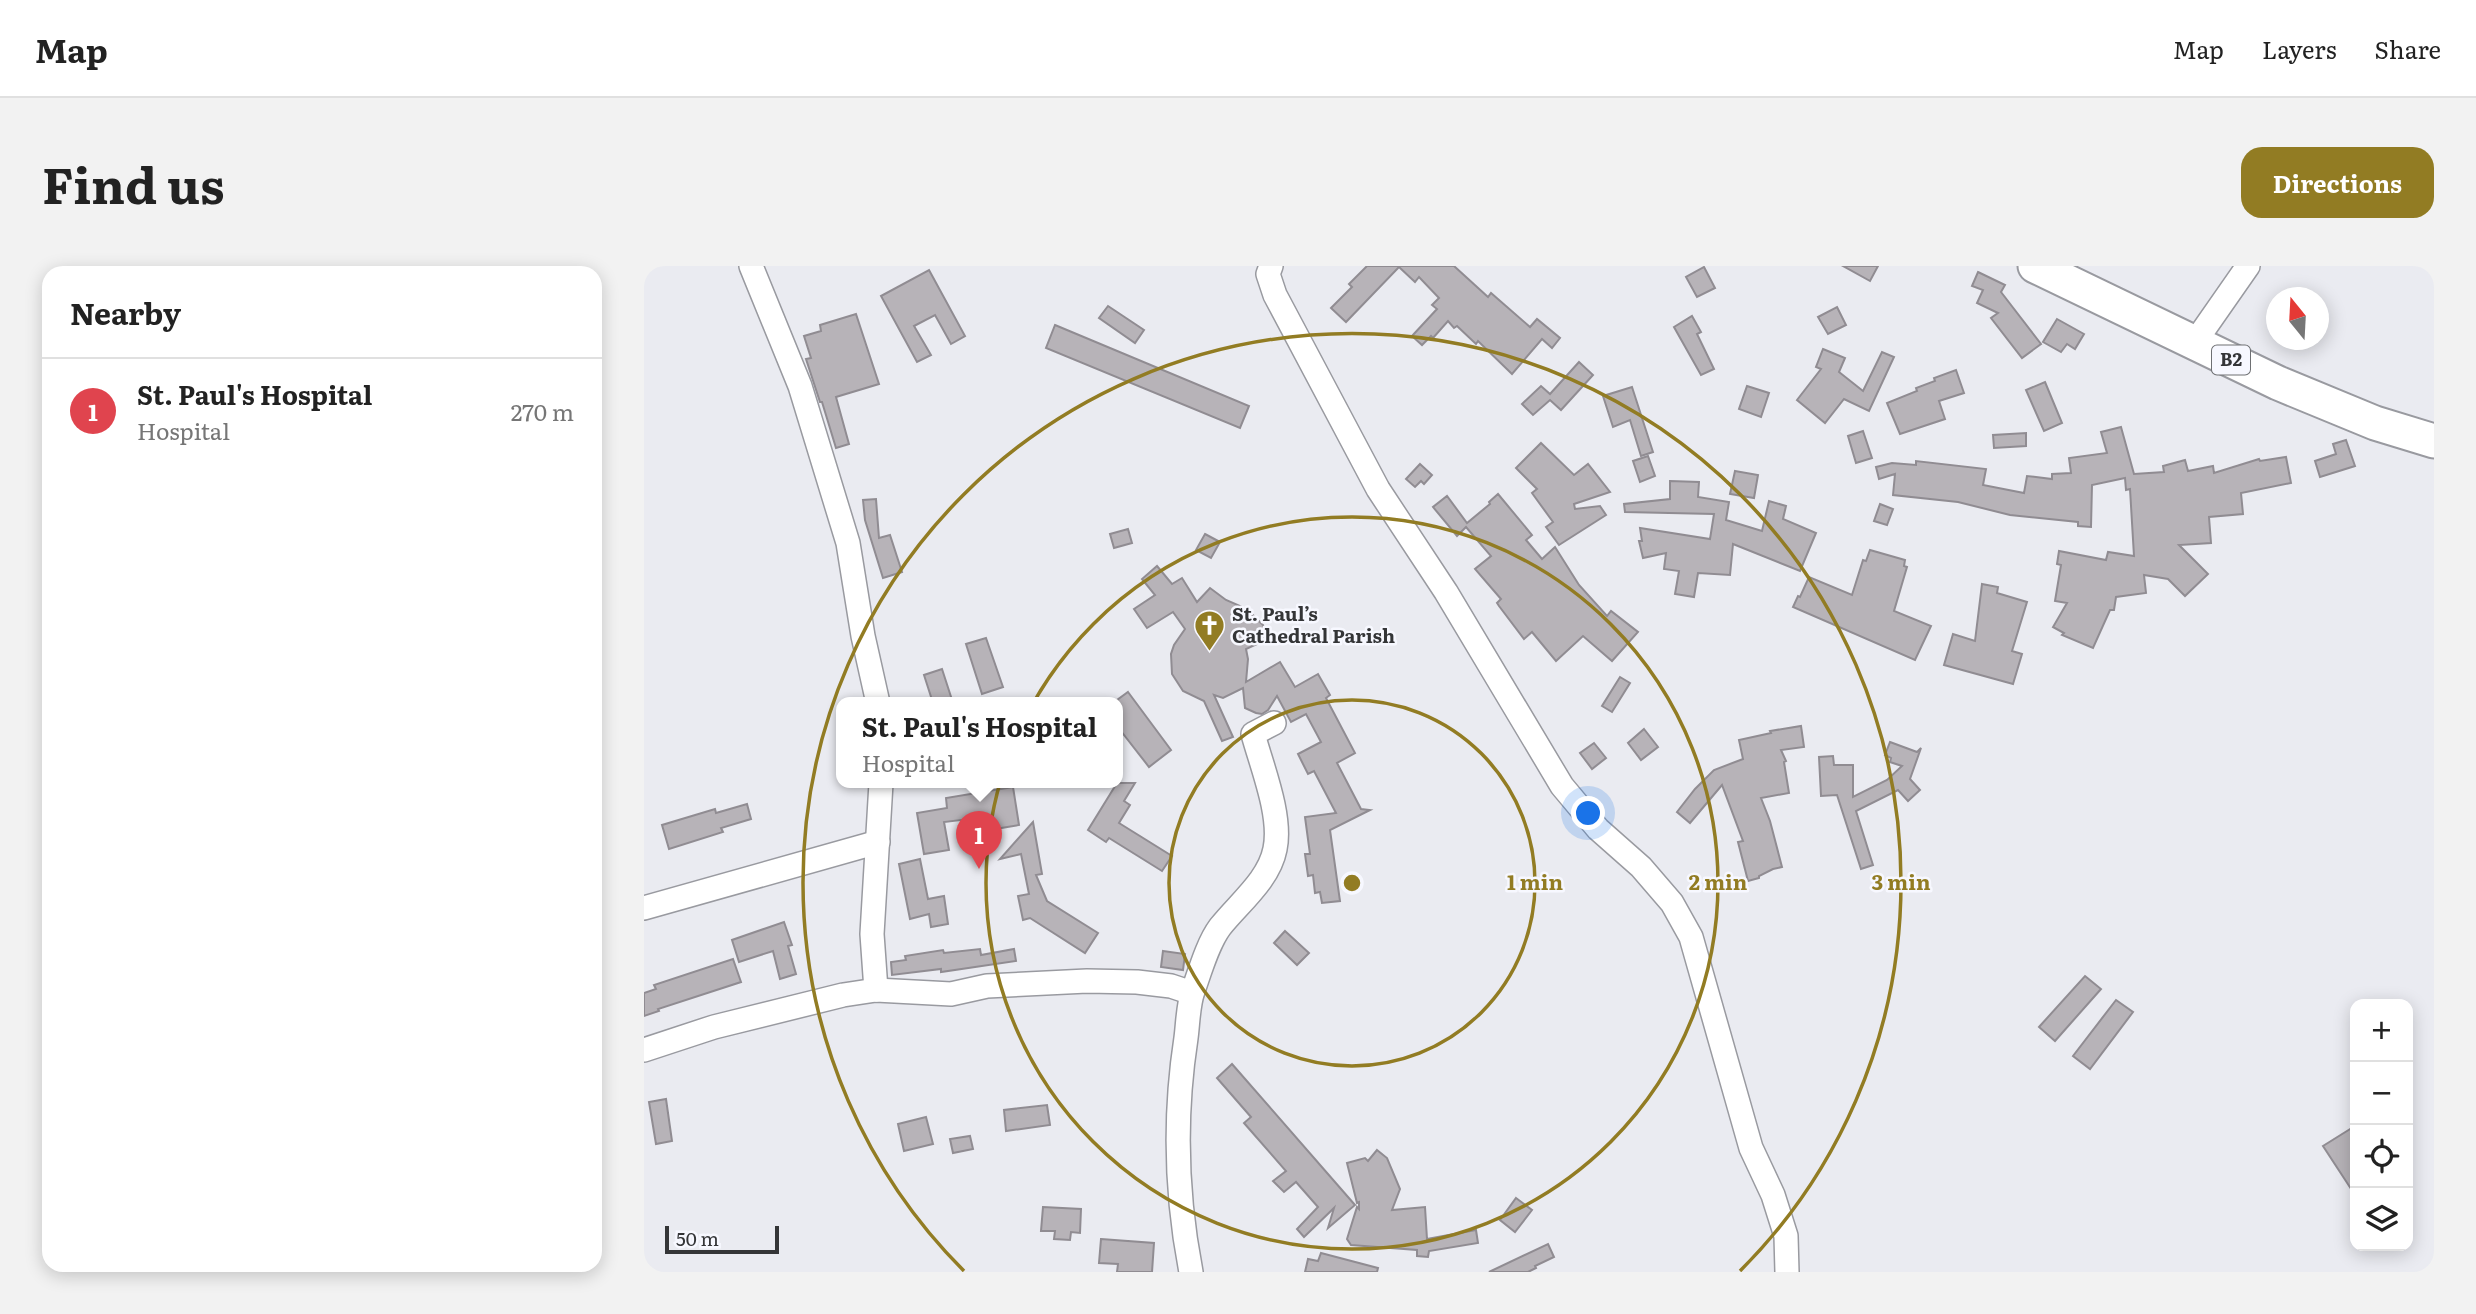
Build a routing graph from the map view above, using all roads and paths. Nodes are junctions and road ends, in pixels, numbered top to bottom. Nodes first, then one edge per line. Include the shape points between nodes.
1 (751, 266) edge
2 (1271, 266) edge
3 (2248, 266) edge
4 (2055, 271) edge
5 (2194, 342) junction
6 (2434, 441) edge
7 (877, 697) edge
8 (1274, 723) dead end
9 (881, 788) edge
10 (878, 842) junction
11 (644, 908) edge
12 (876, 990) junction
13 (1192, 993) junction
14 (644, 1050) edge
15 (1191, 1272) edge
16 (1787, 1272) edge

1 - 7 street via 800,386 848,543
2 - 16 street via 1268,274 1275,295 1378,489 1446,592 1562,786 1672,903 1691,937 1751,1148 1786,1236
3 - 5 street
4 - 5 highway, B2
5 - 6 highway, B2 via 2278,383 2375,423
8 - 13 street via 1253,734 1276,821 1275,850 1262,878 1219,929
9 - 10 street
10 - 11 street
10 - 12 street via 872,934
12 - 13 street via 951,994 987,986 1087,981 1171,986
12 - 14 street via 713,1027
13 - 15 street via 1180,1074 1178,1146 1179,1193

